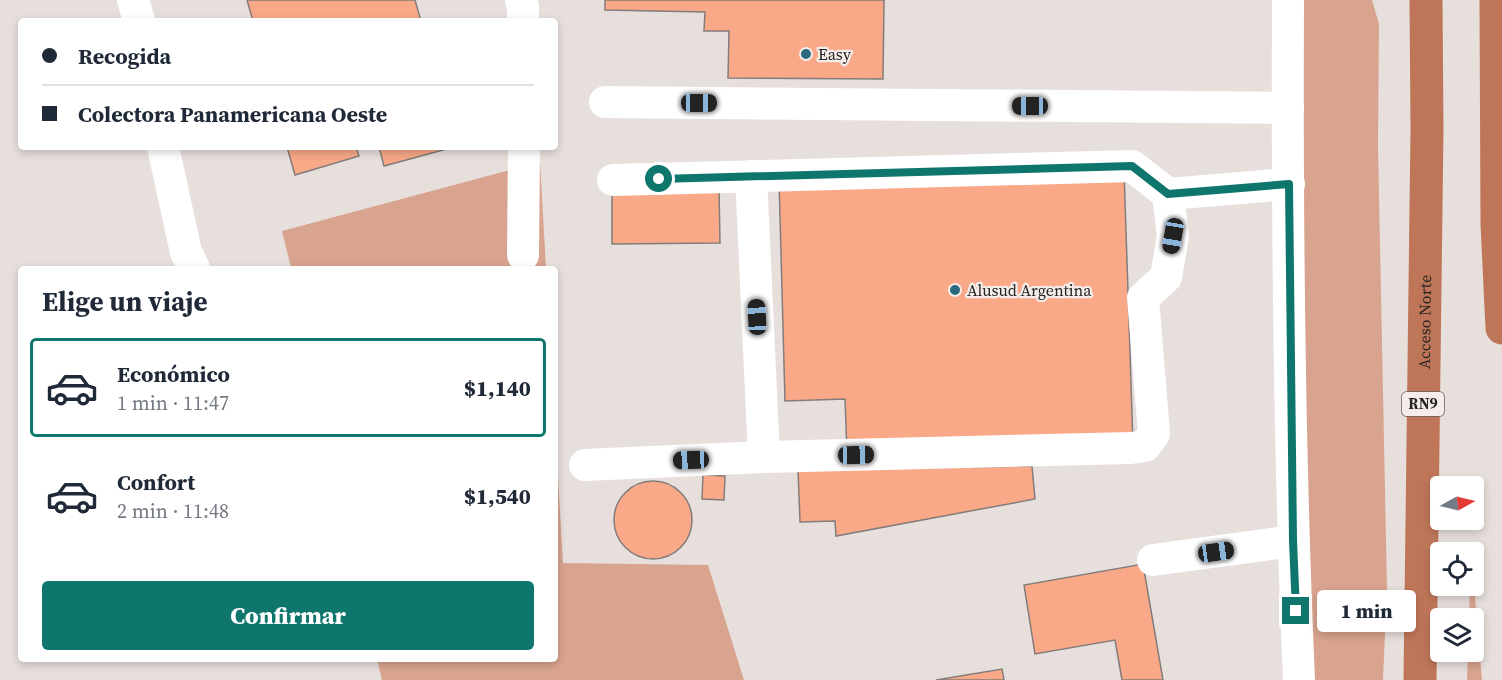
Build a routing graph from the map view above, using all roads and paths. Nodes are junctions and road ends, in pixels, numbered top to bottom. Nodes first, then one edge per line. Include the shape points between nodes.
1 (133, 0) edge
2 (1288, 0) edge
3 (1413, 0) edge
4 (1426, 0) edge
5 (1496, 0) edge
6 (138, 18) edge
7 (605, 102) dead end
8 (1288, 108) junction
9 (1427, 129) junction
10 (164, 150) edge
11 (524, 150) edge
12 (751, 177) junction
13 (613, 180) dead end
14 (1289, 184) junction
15 (1168, 194) junction
16 (523, 255) dead end
17 (193, 266) edge
18 (1502, 328) edge
19 (764, 457) junction
20 (585, 465) dead end
21 (1293, 541) junction
22 (1153, 560) dead end
23 (1299, 680) edge
24 (1420, 680) edge

1 - 6 street
2 - 8 street
3 - 9 highway
4 - 9 highway, Acceso Norte / RN9
5 - 18 highway via 1497,224
7 - 8 street
8 - 14 street
9 - 24 highway, Acceso Norte / RN9
10 - 17 street via 186,252
11 - 16 street
12 - 13 street
12 - 15 street via 1132,166
12 - 19 street
14 - 15 street
14 - 21 street
15 - 19 street via 1173,236 1166,277 1143,298 1154,434 1145,446
19 - 20 street
21 - 22 street
21 - 23 street

